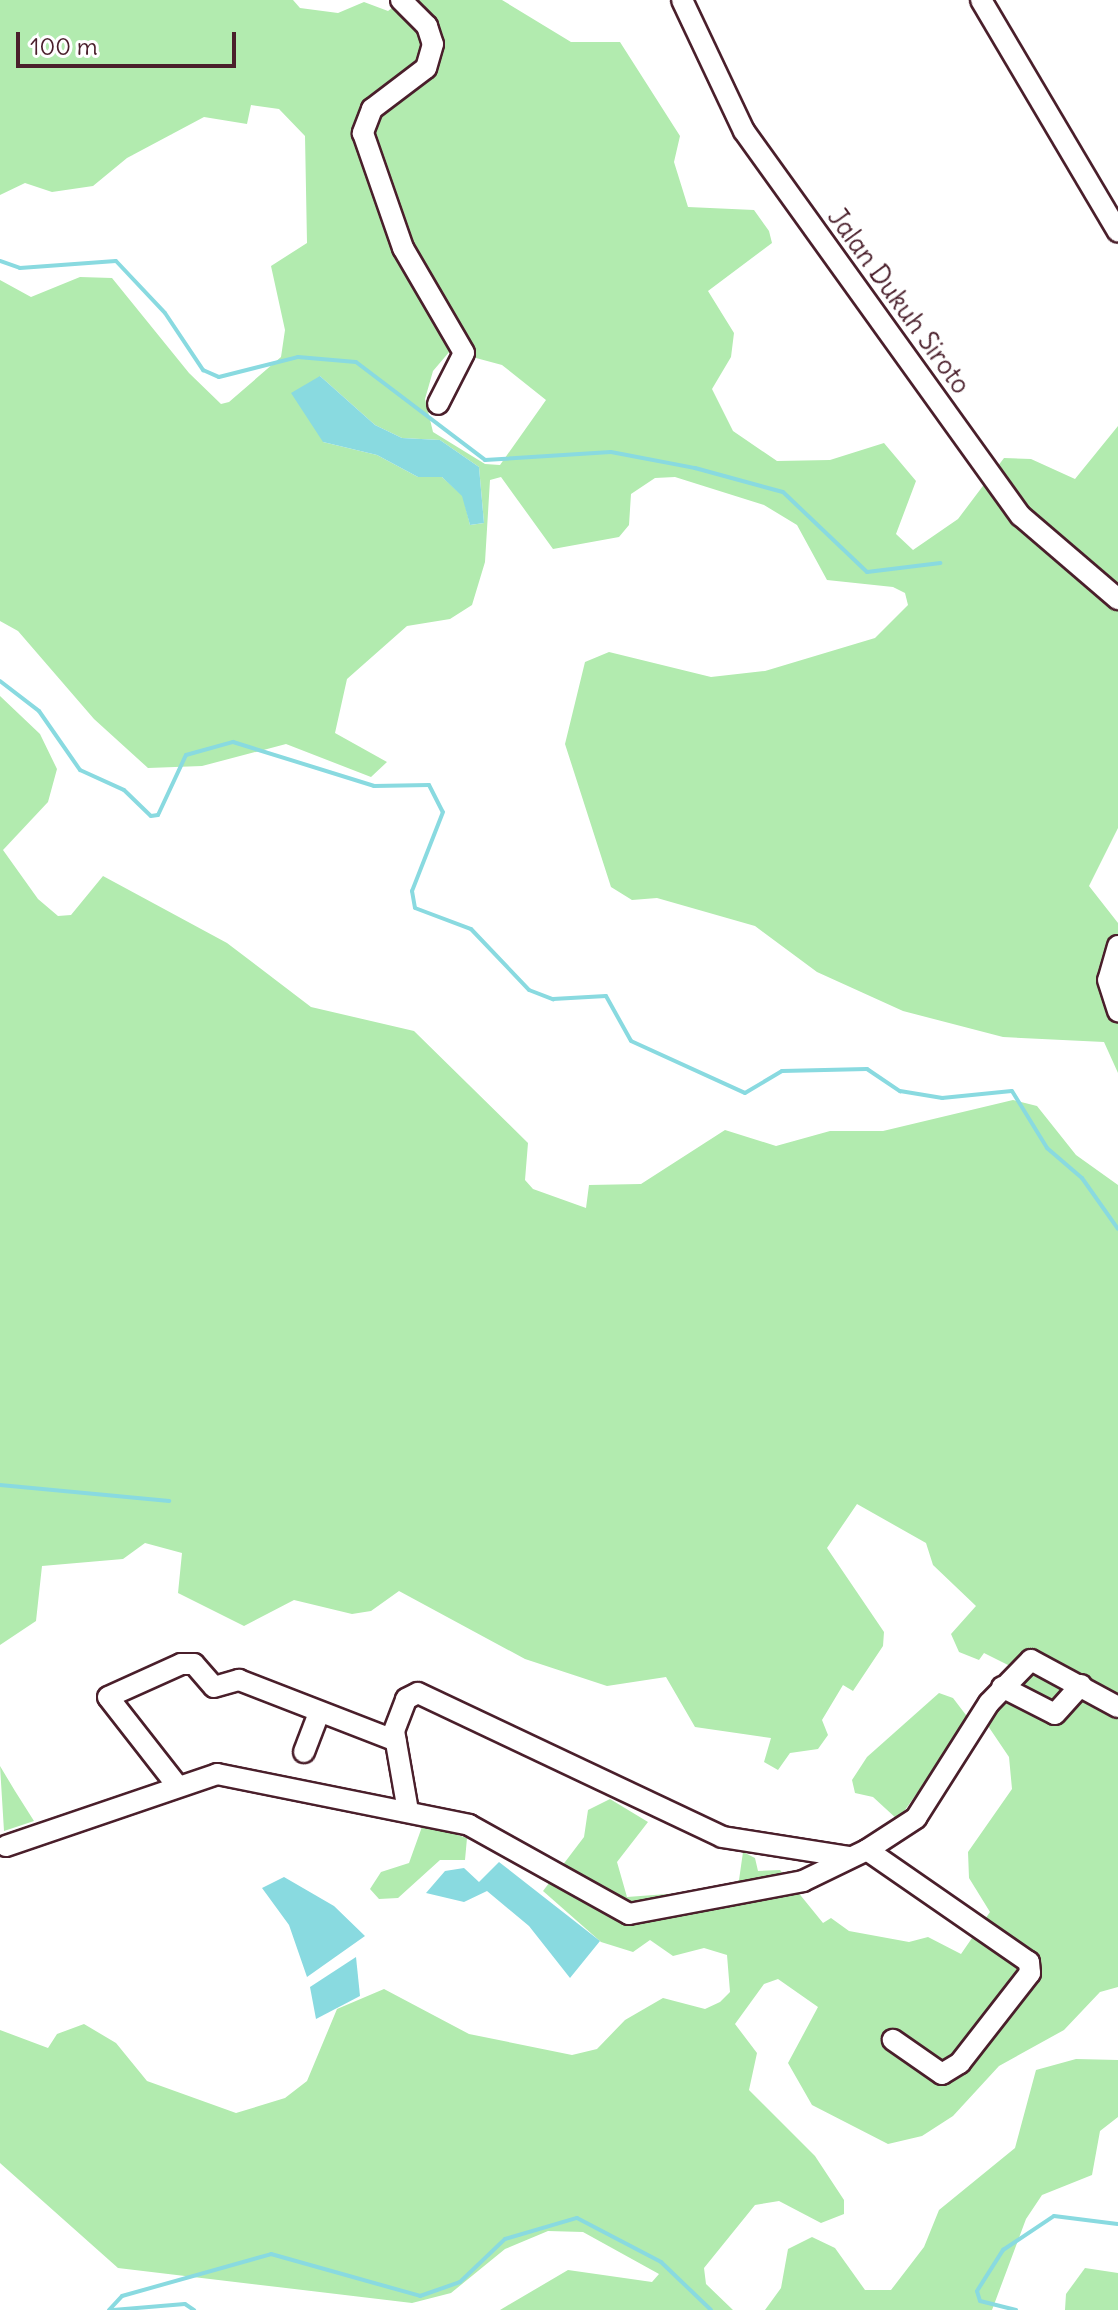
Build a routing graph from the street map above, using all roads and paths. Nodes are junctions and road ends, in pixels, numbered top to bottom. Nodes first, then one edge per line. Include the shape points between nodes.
1 (401, 0) edge
2 (682, 0) edge
3 (981, 0) edge
4 (1118, 232) edge
5 (438, 404) dead end
6 (1118, 599) edge
7 (1118, 946) edge
8 (1118, 1011) edge
9 (1081, 1685) junction
10 (1002, 1687) junction
11 (1118, 1707) edge
12 (319, 1713) junction
13 (396, 1741) junction
14 (304, 1752) dead end
15 (176, 1784) junction
16 (408, 1811) junction
17 (3, 1847) edge
18 (34, 1854) dead end
19 (858, 1854) junction
20 (893, 2040) dead end

1 - 5 street via 427,26 433,44 426,68 372,109 363,133 403,248 464,353
2 - 6 street, Jalan Dukuh Siroto via 744,131 1012,503 1067,561
3 - 4 street
7 - 8 street via 1108,980
9 - 10 street via 1031,1660
9 - 10 street via 1055,1714
9 - 11 street
10 - 19 street via 916,1818
12 - 13 street
12 - 14 street
12 - 15 street via 239,1680 214,1687 194,1664 108,1697
13 - 16 street
13 - 19 street via 400,1712 418,1693 722,1837
15 - 16 street via 217,1774
15 - 17 street via 104,1818
16 - 19 street via 496,1835 629,1914 803,1881
17 - 18 street
19 - 20 street via 1029,1962 1030,1973 960,2063 942,2074

